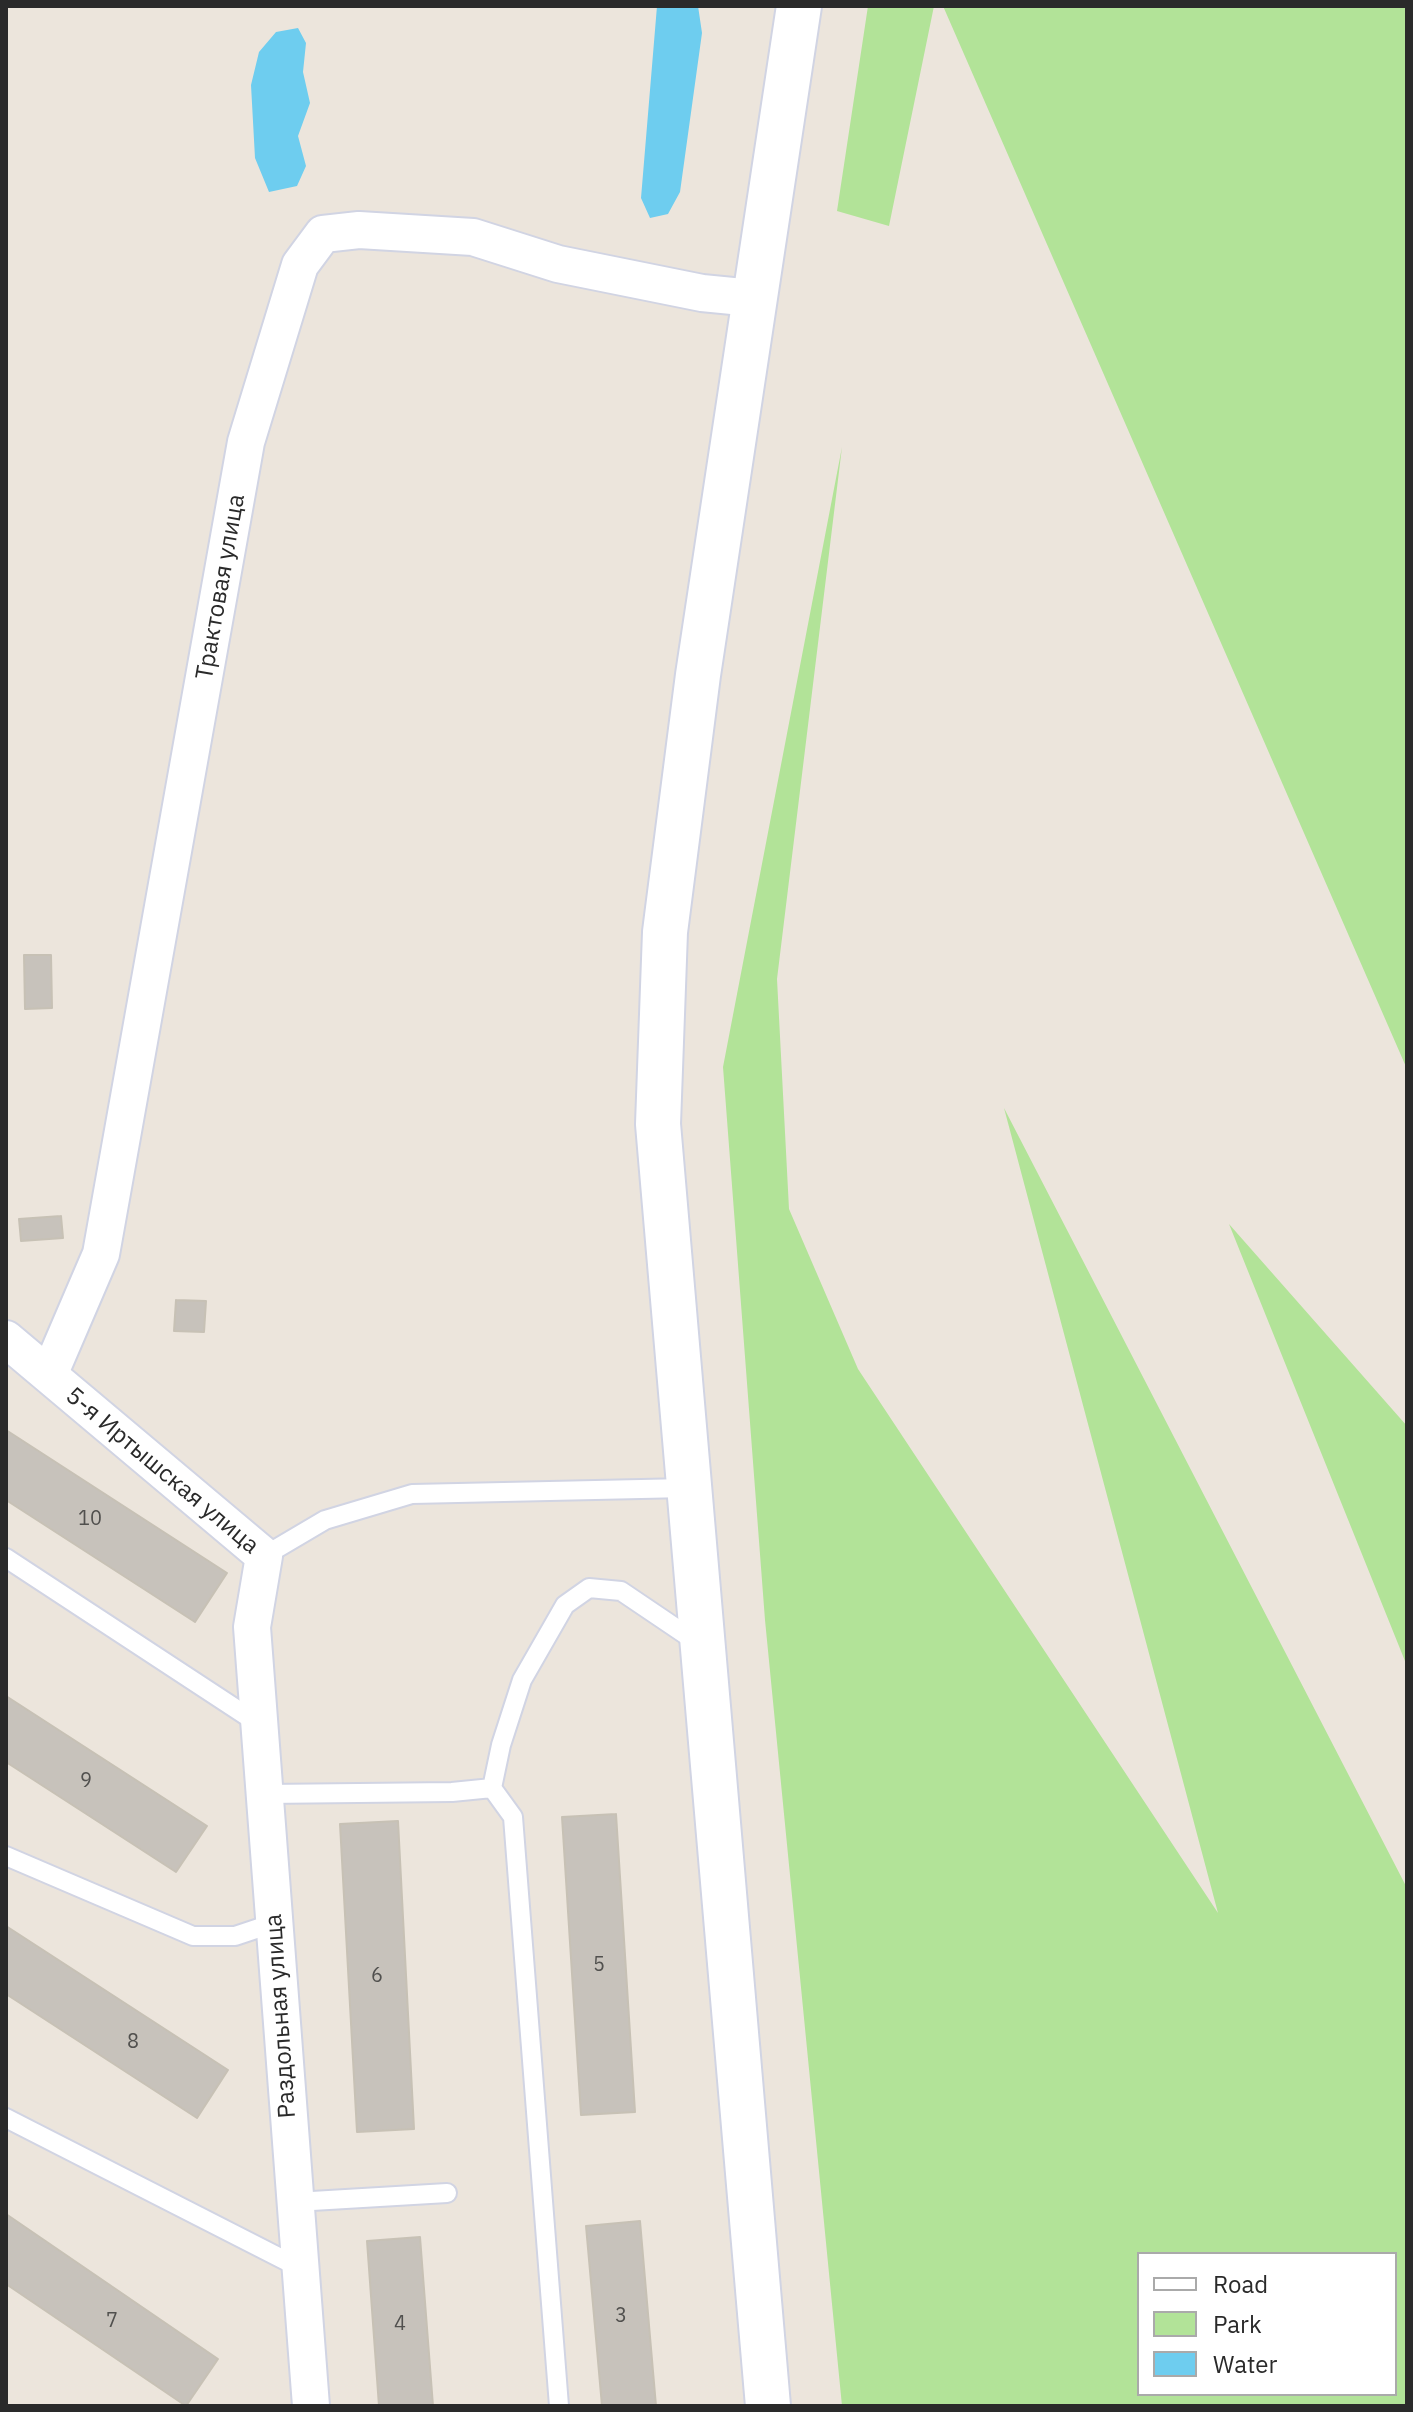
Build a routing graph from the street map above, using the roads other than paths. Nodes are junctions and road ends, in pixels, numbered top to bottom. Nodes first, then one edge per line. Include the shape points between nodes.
1 (799, 6) edge
2 (753, 298) junction
3 (6, 1339) edge
4 (49, 1375) junction
5 (687, 1488) junction
6 (264, 1556) junction
7 (6, 1558) edge
8 (252, 1627) joint
9 (701, 1645) junction
10 (259, 1724) junction
11 (492, 1788) junction
12 (265, 1794) junction
13 (6, 1856) edge
14 (274, 1923) junction
15 (6, 2118) edge
16 (447, 2193) dead end
17 (295, 2202) junction
18 (300, 2268) junction
19 (311, 2406) edge
20 (559, 2406) edge
21 (768, 2406) edge

1 - 2 street
2 - 4 street, Трактовая улица via 558,264 473,237 359,230 323,234 300,265 246,442 101,1254
2 - 5 street via 665,932 658,1124
3 - 4 street, 5-я Иртышская улица
4 - 6 street, 5-я Иртышская улица
5 - 6 lane via 412,1494 325,1520
5 - 9 street
6 - 8 street, 5-я Иртышская улица
7 - 10 lane
8 - 10 street, Раздольная улица
9 - 11 lane via 621,1591 589,1588 565,1605 522,1680
9 - 21 street
10 - 12 street, Раздольная улица
11 - 12 lane
11 - 20 lane via 513,1817
12 - 14 street, Раздольная улица
13 - 14 lane via 193,1936 235,1936
14 - 17 street, Раздольная улица
15 - 18 lane
16 - 17 lane
17 - 18 street, Раздольная улица
18 - 19 street, Раздольная улица

